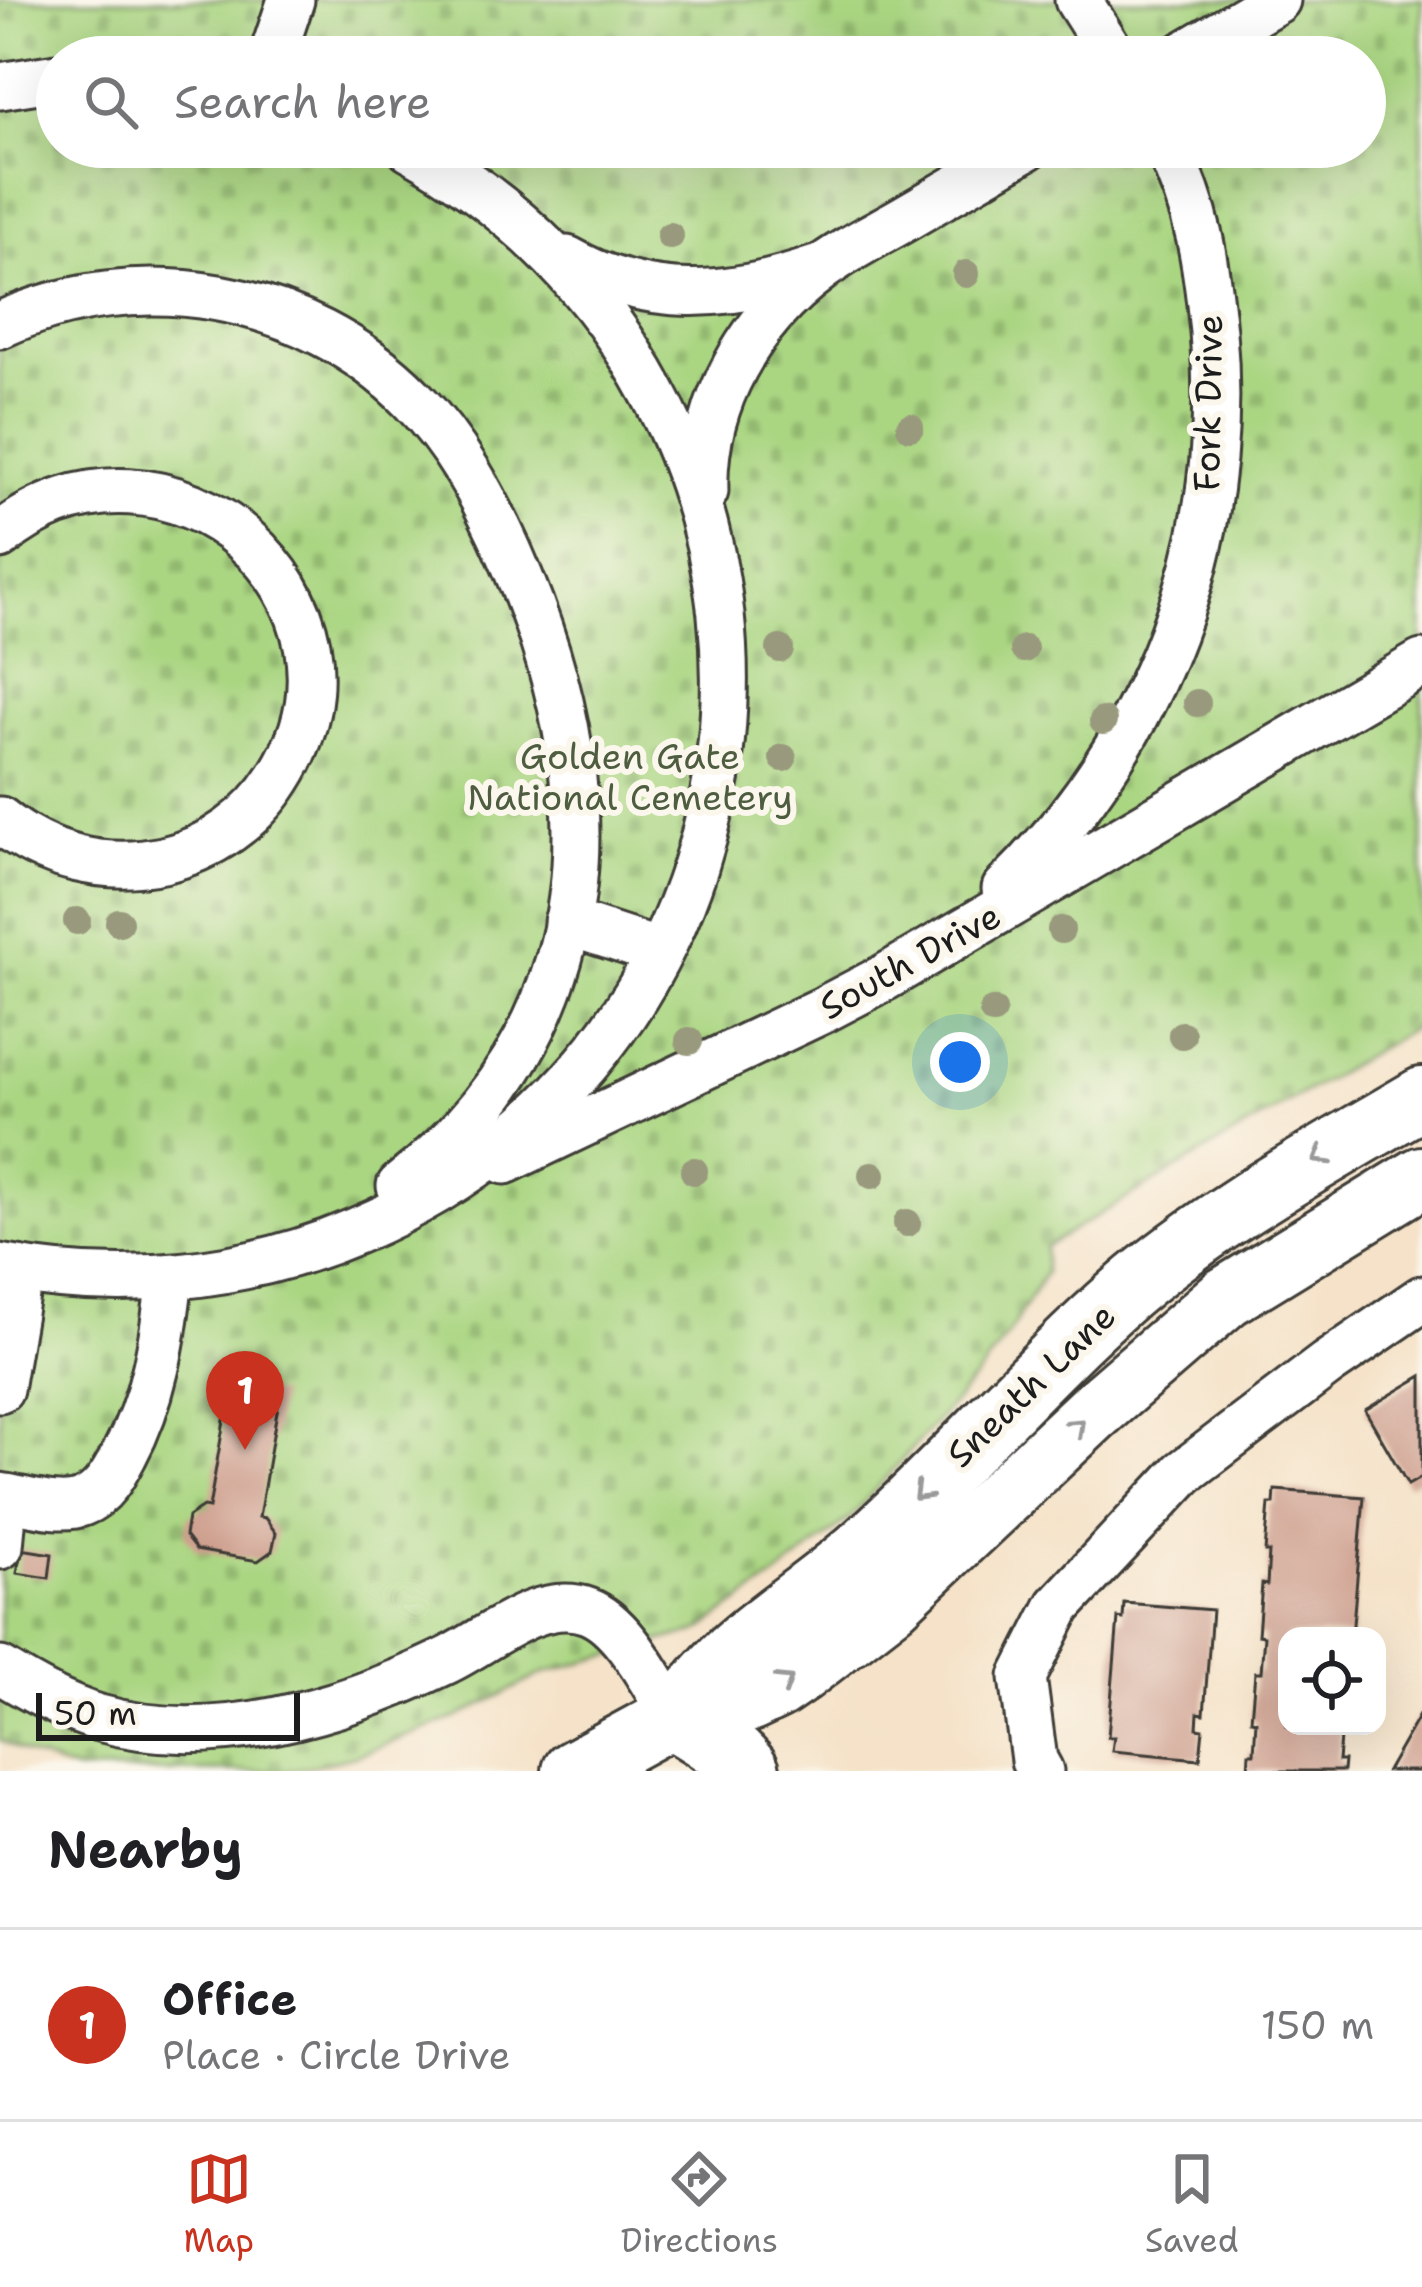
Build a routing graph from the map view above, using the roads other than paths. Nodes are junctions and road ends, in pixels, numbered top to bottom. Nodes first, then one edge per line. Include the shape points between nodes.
1 (291, 0) edge
2 (1078, 0) edge
3 (1277, 0) edge
4 (279, 36) edge
5 (1101, 36) edge
6 (1216, 36) edge
7 (36, 80) edge
8 (0, 86) edge
9 (445, 168) edge
10 (991, 168) edge
11 (1177, 168) edge
12 (530, 232) junction
13 (822, 267) junction
14 (0, 325) edge
15 (0, 536) edge
16 (710, 537) junction
17 (1422, 663) edge
18 (0, 820) edge
19 (567, 922) junction
20 (659, 952) junction
21 (884, 978) junction
22 (1422, 1097) edge
23 (1422, 1177) edge
24 (378, 1222) junction
25 (290, 1256) junction
26 (10, 1269) edge
27 (170, 1277) junction
28 (1422, 1298) edge
29 (0, 1389) edge
30 (0, 1496) edge
31 (0, 1521) edge
32 (0, 1546) edge
33 (0, 1638) edge
34 (14, 1679) edge
35 (678, 1744) edge
36 (573, 1771) edge
37 (746, 1771) edge
38 (1040, 1771) edge

1 - 4 street
2 - 5 street
3 - 6 street
7 - 8 street
9 - 12 street
10 - 13 street
11 - 21 street, Fork Drive via 1198,224 1216,379 1206,512 1179,619 1132,725 1075,812 977,914
12 - 13 street via 585,269 652,291 734,290
12 - 16 street via 638,362 681,449
13 - 16 street via 758,331 718,399 704,475
14 - 19 street via 63,301 118,292 214,296 331,337 410,397 473,479 544,643 574,798
15 - 18 street via 45,507 92,494 140,492 188,503 232,527 274,571 301,625 309,674 296,746 272,790 238,824 196,849 148,863 98,863 50,851
16 - 20 street via 726,659 717,784
17 - 21 street, South Drive
19 - 20 street
19 - 25 street via 538,1016 476,1116 405,1183
20 - 24 street via 610,1031 551,1101 461,1175
21 - 24 street, South Drive
22 -> 35 main road, Sneath Lane via 1206,1230 1129,1289 867,1545 739,1646
35 -> 23 main road, Sneath Lane via 799,1674 891,1601 1226,1297
24 - 25 street
25 - 27 street
26 - 27 street
26 - 29 street
27 - 30 street via 151,1393 106,1485 71,1506
28 - 38 street via 1183,1473 1058,1606 1023,1677
31 - 32 street
33 - 34 street
34 - 35 street via 125,1724 242,1725 382,1688 533,1614 567,1607 613,1627
35 - 36 main road, Sneath Lane
35 - 37 highway via 710,1737

